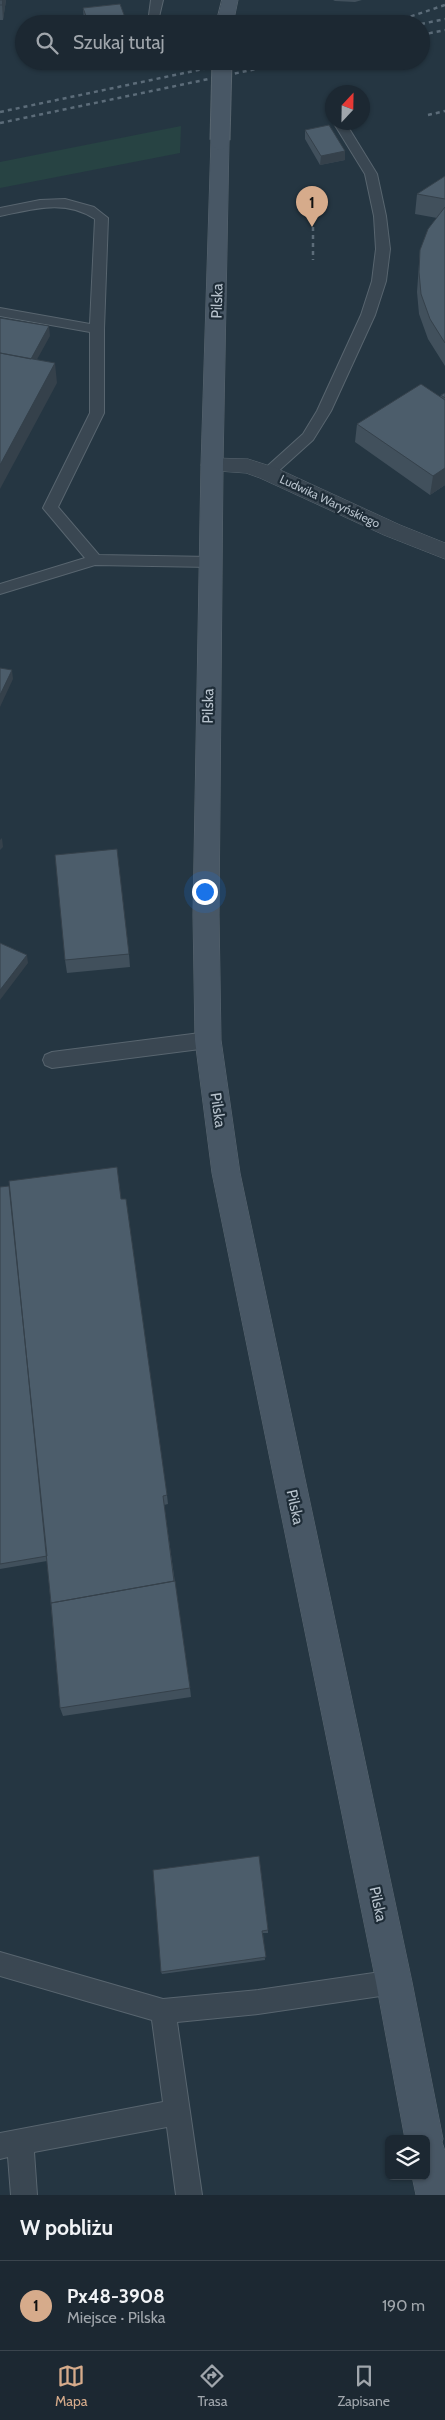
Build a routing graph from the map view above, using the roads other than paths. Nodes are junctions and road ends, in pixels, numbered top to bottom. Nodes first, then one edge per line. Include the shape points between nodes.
1 (157, 0) edge
2 (230, 0) edge
3 (155, 15) dead end
4 (226, 15) edge
5 (222, 70) edge
6 (344, 130) edge
7 (0, 212) edge
8 (0, 312) edge
9 (97, 329) junction
10 (212, 465) junction
11 (268, 473) junction
12 (445, 551) edge
13 (95, 560) junction
14 (211, 562) junction
15 (0, 589) edge
16 (208, 1040) junction
17 (52, 1060) dead end
18 (0, 1964) edge
19 (394, 1982) junction
20 (163, 2011) junction
21 (177, 2112) junction
22 (423, 2135) edge
23 (10, 2144) edge
24 (430, 2170) edge
25 (24, 2195) edge
26 (189, 2195) edge
27 (435, 2195) edge

1 - 3 lane
2 - 4 street
5 - 10 street, Pilska, bridge
6 - 11 lane via 372,174 381,232 379,281 368,315 324,412 308,437
7 - 9 lane via 45,203 70,202 89,207 102,218
8 - 9 lane
9 - 13 lane via 97,413 50,508
10 - 11 street, Ludwika Waryńskiego via 248,466
10 - 14 street, Pilska
11 - 12 street, Ludwika Waryńskiego
13 - 14 lane
13 - 15 lane
14 - 16 street, Pilska via 206,905
16 - 17 lane
16 - 19 street, Pilska via 226,1173
18 - 20 lane
19 - 20 lane via 258,2002
19 - 22 street, Pilska
20 - 21 lane
21 - 23 lane
21 - 26 lane
23 - 25 lane
24 - 27 street

